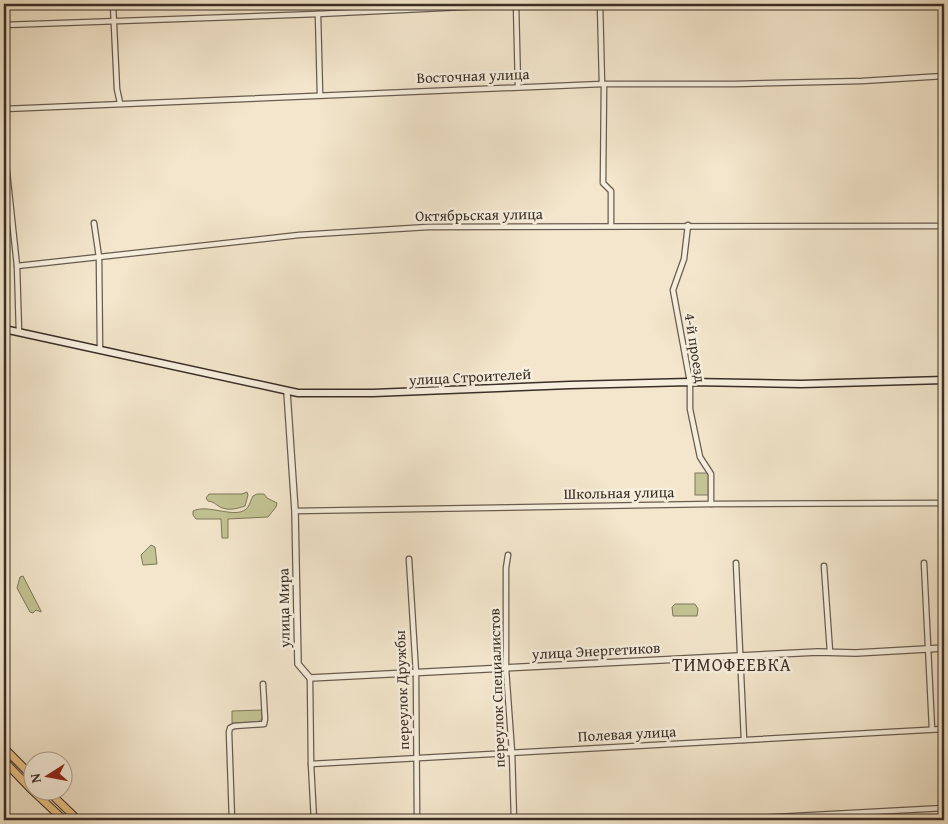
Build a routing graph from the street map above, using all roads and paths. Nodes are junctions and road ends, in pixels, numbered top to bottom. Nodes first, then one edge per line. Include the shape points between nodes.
1 (113, 4) edge
2 (516, 4) edge
3 (526, 4) edge
4 (600, 4) edge
5 (318, 14) junction
6 (114, 21) junction
7 (4, 25) edge
8 (944, 76) edge
9 (603, 84) junction
10 (518, 87) junction
11 (320, 94) junction
12 (120, 103) junction
13 (4, 109) edge
14 (4, 144) edge
15 (94, 223) dead end
16 (688, 225) junction
17 (611, 226) junction
18 (944, 226) edge
19 (99, 257) junction
20 (17, 266) junction
21 (4, 329) edge
22 (19, 332) junction
23 (100, 350) junction
24 (944, 380) edge
25 (690, 382) junction
26 (286, 392) junction
27 (944, 503) edge
28 (711, 504) junction
29 (295, 511) junction
30 (508, 555) dead end
31 (409, 559) dead end
32 (736, 563) dead end
33 (924, 563) dead end
34 (824, 566) dead end
35 (944, 648) edge
36 (927, 649) junction
37 (830, 652) junction
38 (740, 656) junction
39 (506, 669) junction
40 (416, 673) junction
41 (310, 678) junction
42 (263, 684) dead end
43 (932, 729) junction
44 (944, 729) edge
45 (744, 740) junction
46 (4, 748) edge
47 (512, 752) junction
48 (417, 758) junction
49 (4, 762) edge
50 (311, 764) junction
51 (22, 766) edge
52 (22, 779) edge
53 (45, 802) edge
54 (59, 802) edge
55 (944, 808) edge
56 (64, 820) edge
57 (78, 820) edge
58 (232, 820) edge
59 (314, 820) edge
60 (417, 820) edge
61 (514, 820) edge
62 (722, 820) edge

1 - 6 street
2 - 3 street
2 - 5 street
2 - 10 street
4 - 9 street
5 - 6 street
5 - 11 street
6 - 7 street
6 - 12 street
8 - 9 street, Восточная улица via 813,82
9 - 10 street, Восточная улица
9 - 17 street via 603,183 611,191
10 - 11 street, Восточная улица
11 - 12 street, Восточная улица
12 - 13 street, Восточная улица
14 - 20 street
15 - 19 street
16 - 17 street, Октябрьская улица
16 - 18 street, Октябрьская улица
16 - 25 street, 4-й проезд via 684,259 673,290
17 - 19 street, Октябрьская улица via 388,229 299,235
19 - 20 street, Октябрьская улица
19 - 23 street
20 - 22 street
21 - 22 main road, улица Строителей
22 - 23 main road, улица Строителей
23 - 26 main road, улица Строителей
24 - 25 main road, улица Строителей via 800,384
25 - 26 main road, улица Строителей via 373,393
25 - 28 street, 4-й проезд via 690,409 700,457 711,474
26 - 29 street, улица Мира
27 - 28 street, Школьная улица
28 - 29 street, Школьная улица
29 - 41 street, улица Мира via 298,664
30 - 39 street, переулок Специалистов
31 - 40 street, переулок Дружбы
32 - 38 street
33 - 36 street
34 - 37 street
35 - 36 street, улица Энергетиков
36 - 37 street, улица Энергетиков
36 - 43 street
37 - 38 street, улица Энергетиков
38 - 39 street, улица Энергетиков
38 - 45 street
39 - 40 street, улица Энергетиков
39 - 47 street, переулок Специалистов
40 - 41 street, улица Энергетиков
40 - 48 street, переулок Дружбы
41 - 50 street, улица Мира
42 - 58 street via 264,724 234,726 229,732
43 - 44 street, Полевая улица
43 - 45 street, Полевая улица
45 - 47 street, Полевая улица
46 - 51 main road
47 - 48 street, Полевая улица
47 - 61 street, переулок Специалистов
48 - 50 street, Полевая улица
48 - 60 street, переулок Дружбы
49 - 52 main road
50 - 59 street, улица Мира
53 - 56 main road
54 - 57 main road
55 - 62 street

